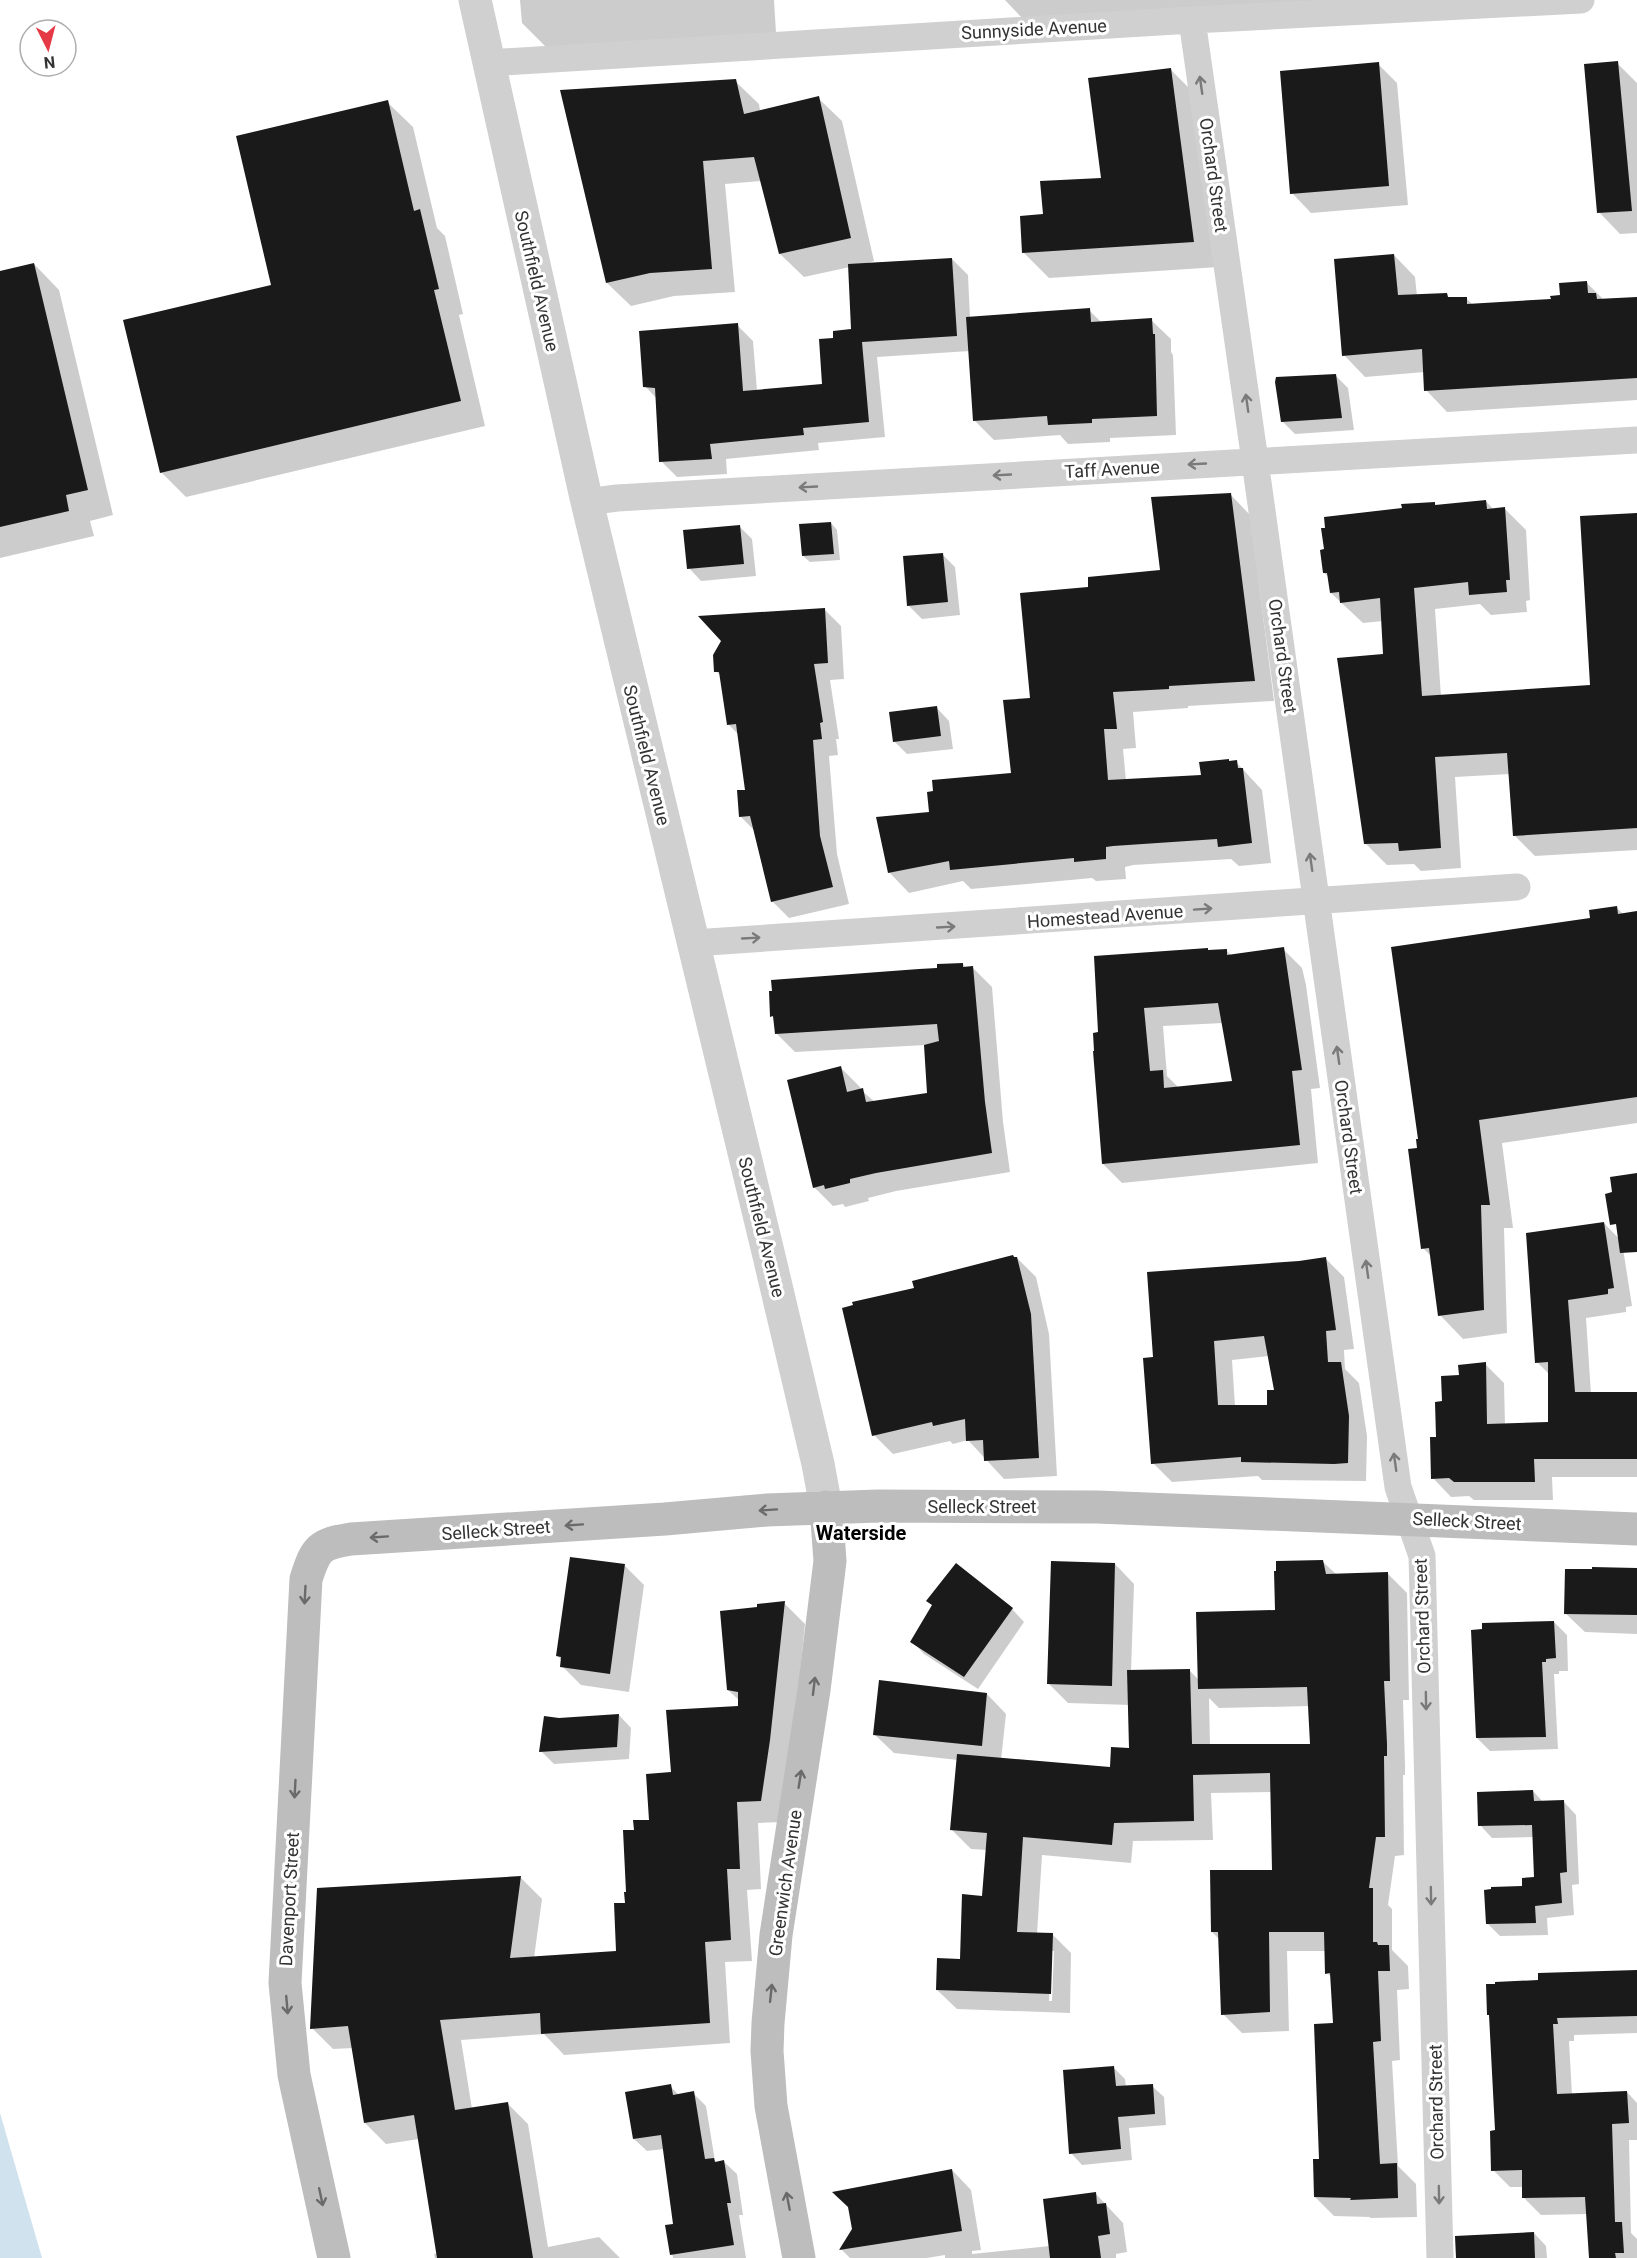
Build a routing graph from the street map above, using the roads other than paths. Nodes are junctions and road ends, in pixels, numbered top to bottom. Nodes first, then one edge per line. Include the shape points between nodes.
1 (475, 0) edge
2 (1581, 0) edge
3 (1192, 20) junction
4 (487, 63) junction
5 (1637, 440) edge
6 (1256, 460) junction
7 (587, 502) junction
8 (1517, 887) dead end
9 (1317, 902) junction
10 (693, 943) junction
11 (826, 1507) junction
12 (1408, 1519) junction
13 (1637, 1529) edge
14 (327, 1543) joint
15 (334, 2258) edge
16 (799, 2258) edge
17 (1440, 2258) edge

1 - 4 street, Southfield Avenue
2 - 3 street, Sunnyside Avenue
3 - 4 street, Sunnyside Avenue
6 -> 3 street, Orchard Street
4 - 7 street, Southfield Avenue
5 - 6 street, Taff Avenue
6 -> 7 street, Taff Avenue
9 -> 6 street, Orchard Street
7 - 10 street, Southfield Avenue
8 - 9 street, Homestead Avenue
10 -> 9 street, Homestead Avenue
12 -> 9 street, Orchard Street via 1398,1486
10 - 11 street, Southfield Avenue
11 - 12 main road, Selleck Street via 1097,1507
11 -> 14 main road, Selleck Street
16 -> 11 main road, Greenwich Avenue via 771,2106 768,2023 776,1935 830,1561
12 - 13 main road, Selleck Street
12 -> 17 street, Orchard Street via 1422,1556
14 -> 15 main road, Davenport Street via 313,1557 306,1579 285,1983 294,2075

